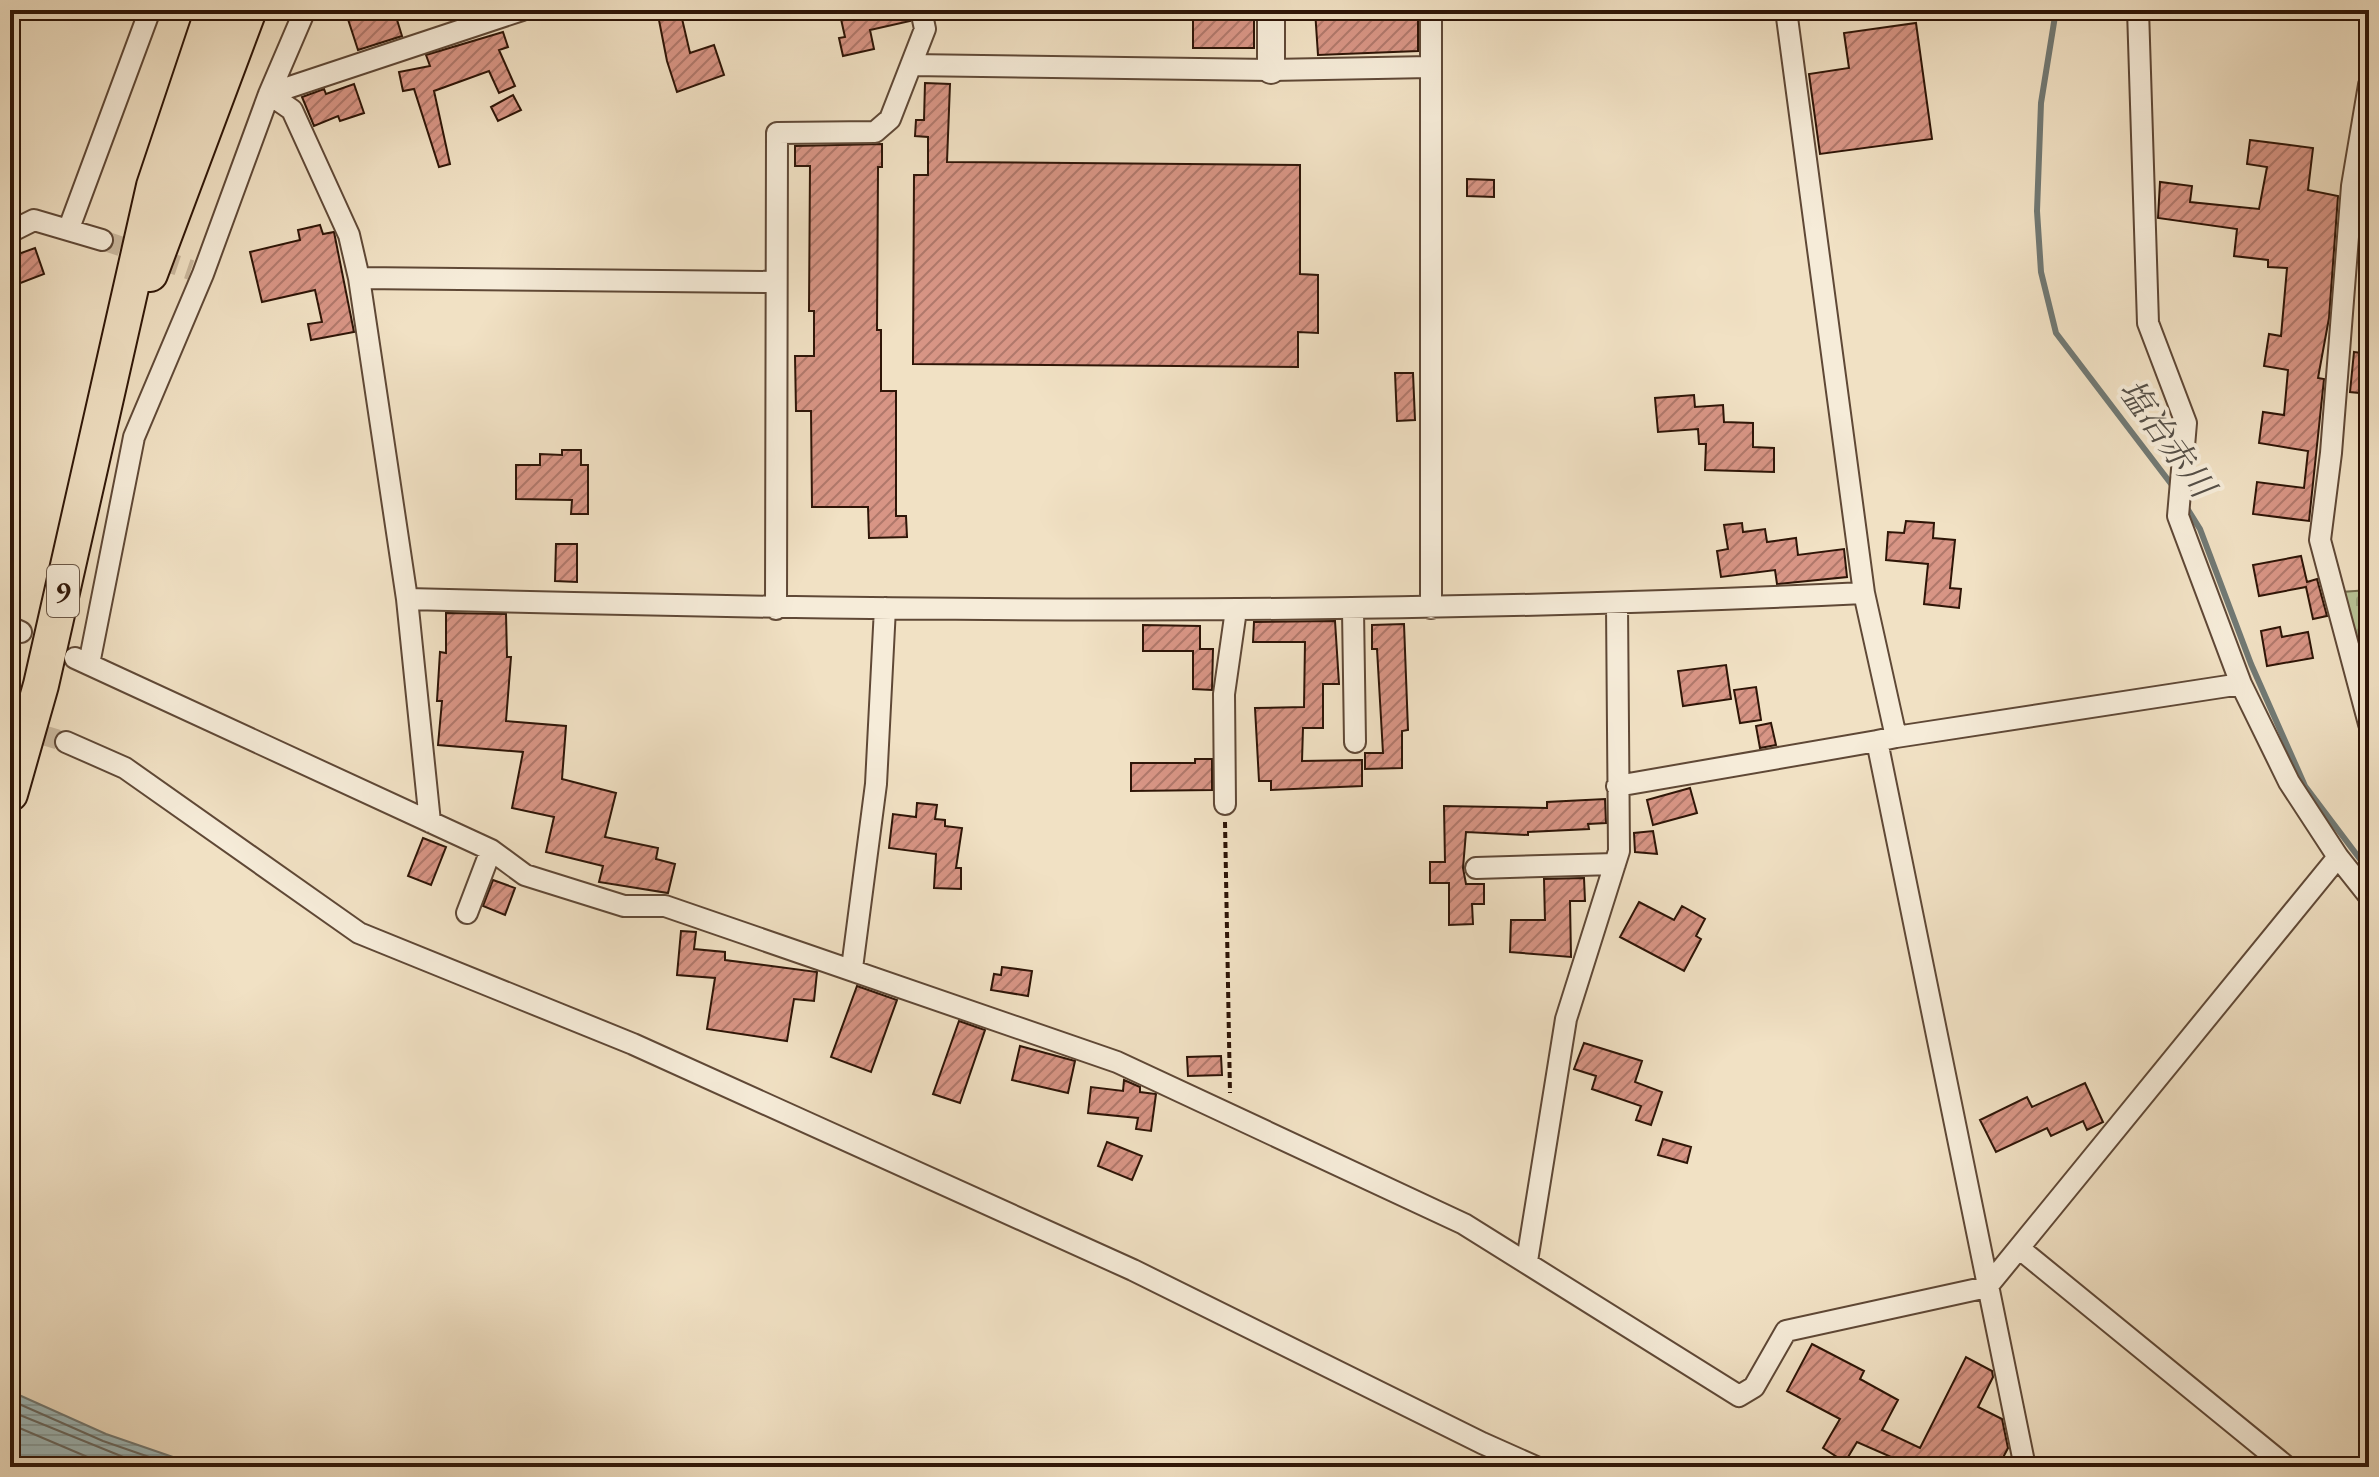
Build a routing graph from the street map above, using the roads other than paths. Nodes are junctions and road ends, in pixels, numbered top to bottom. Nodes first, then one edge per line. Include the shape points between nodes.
1 (150, 10) edge
2 (213, 10) edge
3 (249, 10) edge
4 (305, 10) edge
5 (522, 10) edge
6 (921, 10) edge
7 (1271, 10) edge
8 (1431, 10) edge
9 (1786, 10) edge
10 (2138, 10) edge
11 (911, 65) junction
12 (1430, 67) junction
13 (1271, 70) junction
14 (2369, 85) edge
15 (269, 94) junction
16 (2360, 187) edge
17 (69, 228) junction
18 (10, 231) edge
19 (102, 240) tunnel mouth
20 (359, 278) junction
21 (775, 282) junction
22 (106, 386) junction
23 (1864, 593) junction
24 (407, 599) junction
25 (1617, 605) junction
26 (885, 608) junction
27 (1431, 608) junction
28 (776, 609) junction
29 (1236, 610) junction
30 (1353, 610) junction
31 (2241, 684) junction
32 (2369, 724) edge
33 (1886, 739) junction
34 (66, 742) tunnel mouth
35 (1355, 742) dead end
36 (1617, 786) junction
37 (10, 794) edge
38 (1225, 804) road end
39 (430, 822) junction
40 (491, 850) junction
41 (2338, 857) junction
42 (1615, 864) junction
43 (1476, 868) dead end
44 (2369, 896) edge
45 (467, 913) dead end
46 (852, 968) junction
47 (2020, 1249) junction
48 (1527, 1261) junction
49 (1987, 1287) junction
50 (1536, 1467) edge
51 (2025, 1467) edge
52 (2287, 1467) edge

1 - 17 street
2 - 22 highway, 9 via 154,186
3 - 22 highway, 9
4 - 15 street
5 - 15 street
6 - 11 street via 925,29
7 - 13 street
8 - 12 street
9 - 23 street
10 - 31 street via 2148,323 2186,423 2178,516
11 - 13 street
11 - 21 street via 890,119 875,132 777,133
12 - 13 street
12 - 27 street
14 - 16 street
15 - 20 street via 292,110 349,235
15 - 39 street via 134,437 82,661
16 - 32 street via 2320,540
17 - 18 street via 34,220
17 - 19 street
20 - 21 street
20 - 24 street
21 - 28 street
22 - 37 highway, 9 via 41,685
23 - 25 street
23 - 33 street
24 - 28 street
24 - 39 street
25 - 27 street
25 - 36 street
26 - 28 street
26 - 29 street
26 - 46 street via 876,784
27 - 30 street
29 - 30 street
29 - 38 street via 1224,694
30 - 35 street
31 - 33 street
31 - 41 street via 2289,782
33 - 36 street
33 - 49 street
34 - 50 street via 125,768 359,933 633,1044 1119,1263
36 - 42 street
39 - 40 street
40 - 45 street
40 - 46 street via 525,875 624,906 665,906
41 - 44 street
41 - 47 street
42 - 43 street
42 - 48 street via 1566,1019
46 - 48 street via 1117,1062 1464,1224
47 - 49 street
47 - 52 street
48 - 49 street via 1739,1396 1754,1387 1786,1331
49 - 51 street

